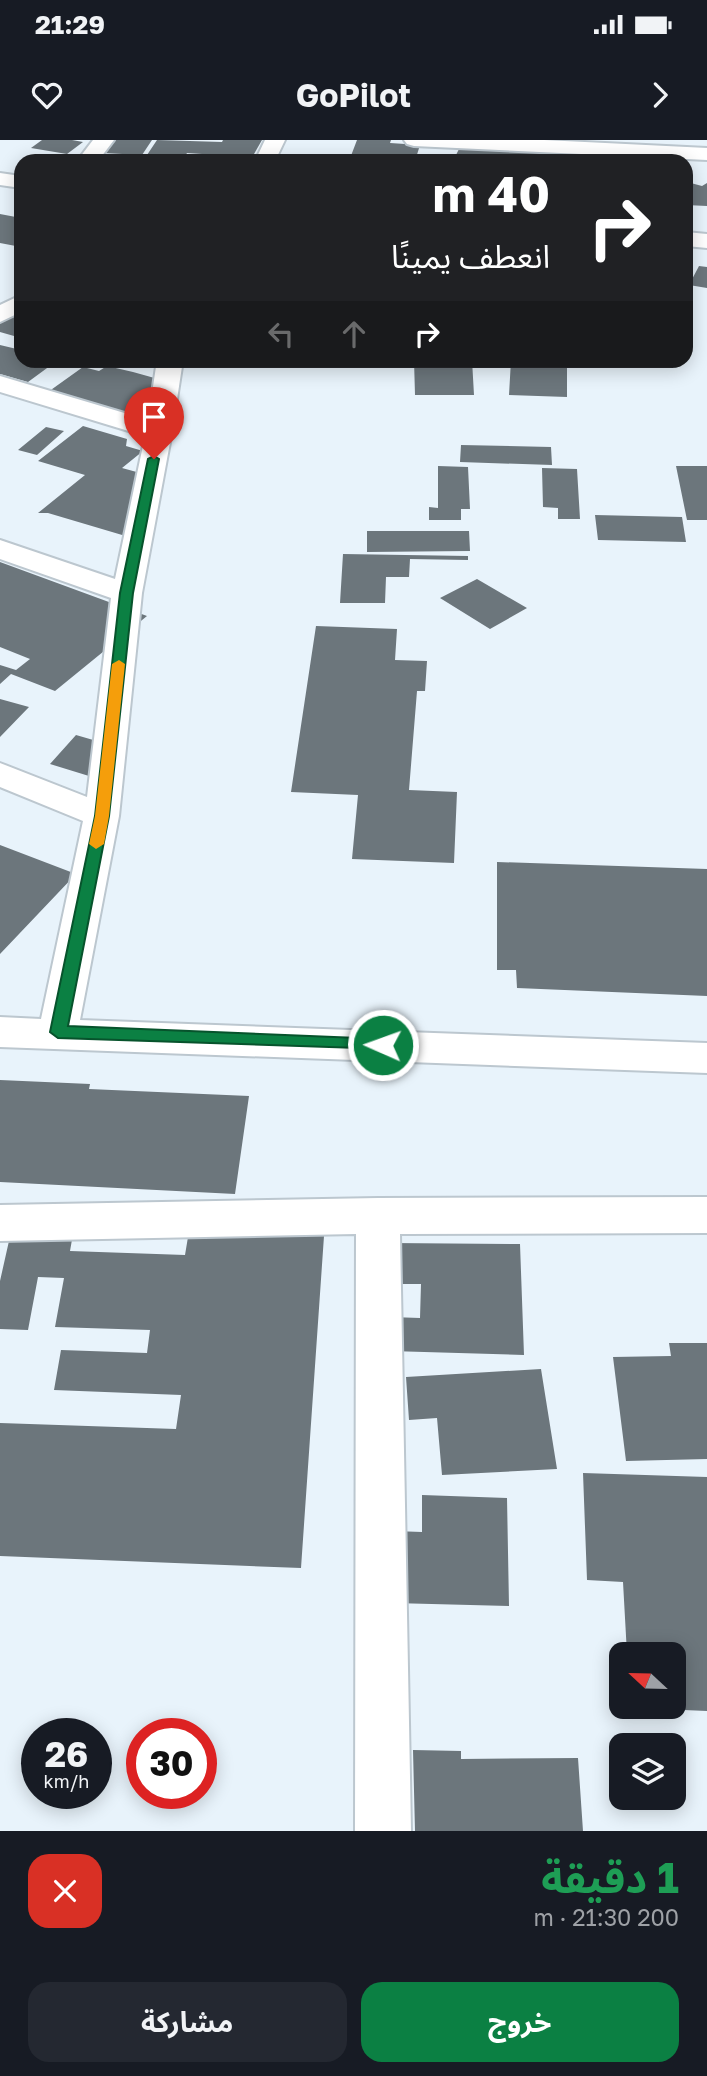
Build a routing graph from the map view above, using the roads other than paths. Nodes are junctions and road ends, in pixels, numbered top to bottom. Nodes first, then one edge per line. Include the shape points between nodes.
1 (104, 140) edge
2 (414, 140) edge
3 (426, 140) edge
4 (93, 154) edge
5 (579, 154) edge
6 (14, 295) edge
7 (0, 315) edge
8 (169, 368) edge
9 (0, 384) edge
10 (159, 432) junction
11 (0, 549) edge
12 (127, 593) junction
13 (0, 774) edge
14 (102, 816) junction
15 (0, 1032) edge
16 (58, 1032) junction
17 (707, 1058) edge
18 (707, 1215) edge
19 (378, 1216) junction
20 (0, 1223) edge
21 (383, 1831) edge

1 - 4 street
2 - 3 street
3 - 5 street
6 - 7 street
8 - 10 street
9 - 10 street
10 - 12 street
11 - 12 street
12 - 14 street
13 - 14 street
14 - 16 street
15 - 16 street
16 - 17 street
18 - 19 street
19 - 20 street
19 - 21 street

